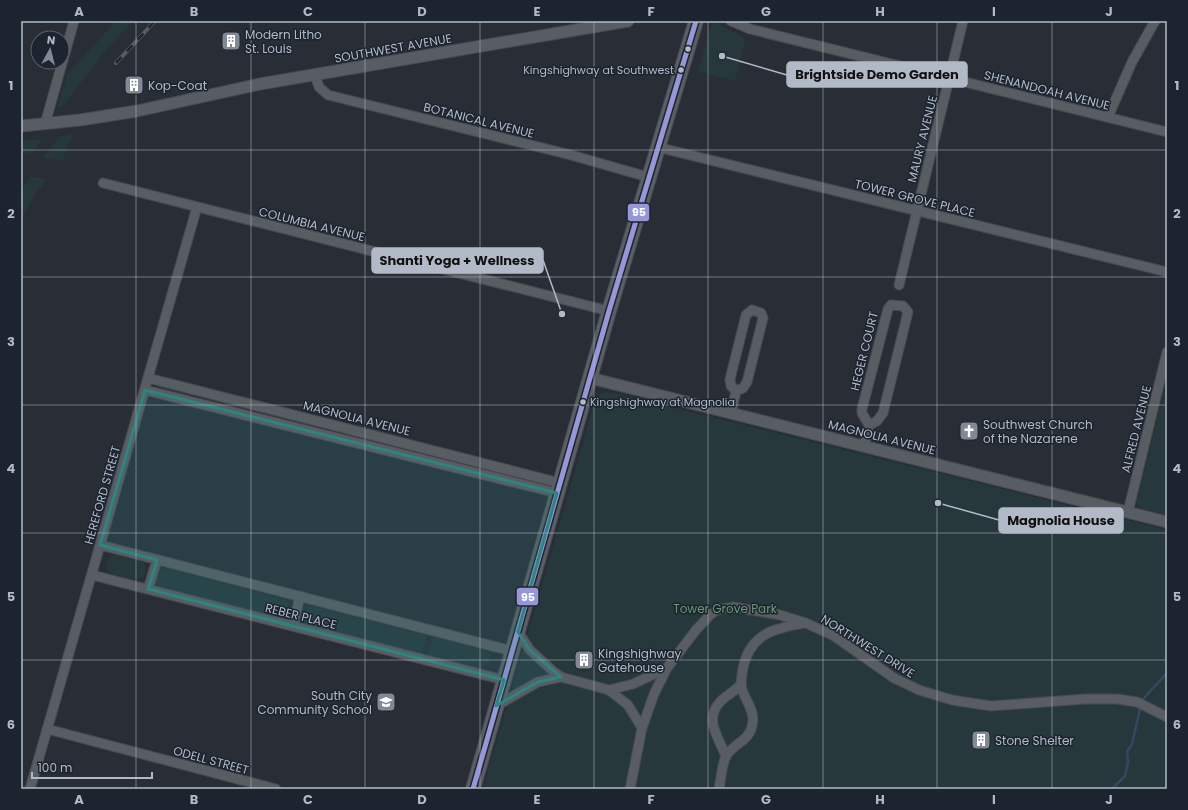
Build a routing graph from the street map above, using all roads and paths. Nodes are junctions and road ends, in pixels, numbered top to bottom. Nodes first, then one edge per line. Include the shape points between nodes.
1 (74, 21) edge
2 (628, 21) edge
3 (696, 21) edge
4 (731, 21) edge
5 (752, 21) edge
6 (963, 21) edge
7 (1155, 21) edge
8 (759, 31) junction
9 (315, 75) junction
10 (950, 78) junction
11 (1108, 117) junction
12 (41, 124) junction
13 (21, 126) edge
14 (1167, 132) edge
15 (657, 147) junction
16 (648, 177) junction
17 (103, 183) dead end
18 (197, 207) junction
19 (917, 211) junction
20 (1167, 272) edge
21 (899, 285) dead end
22 (609, 312) junction
23 (1167, 352) edge
24 (148, 378) junction
25 (590, 378) junction
26 (144, 390) junction
27 (736, 391) junction
28 (731, 413) junction
29 (869, 425) junction
30 (340, 427) junction
31 (337, 438) junction
32 (864, 446) junction
33 (559, 488) junction
34 (1128, 512) junction
35 (1167, 522) edge
36 (100, 545) junction
37 (157, 560) junction
38 (92, 575) junction
39 (148, 589) junction
40 (300, 596) junction
41 (806, 623) junction
42 (293, 626) junction
43 (518, 632) junction
44 (512, 651) junction
45 (667, 668) junction
46 (561, 677) junction
47 (504, 680) junction
48 (740, 684) junction
49 (609, 690) junction
50 (496, 706) junction
51 (1167, 717) edge
52 (642, 728) junction
53 (47, 730) junction
54 (726, 757) junction
55 (30, 789) edge
56 (276, 789) edge
57 (473, 789) edge
58 (630, 789) edge
59 (719, 789) edge

1 - 12 street via 49,110
2 - 9 street, SOUTHWEST AVENUE
3 - 15 main road
4 - 8 street, SHENANDOAH AVENUE
5 - 8 street
6 - 10 street, MAURY AVENUE
7 - 11 street via 1132,62
8 - 10 street, SHENANDOAH AVENUE
9 - 12 street, SOUTHWEST AVENUE via 260,84 154,108
9 - 16 street, BOTANICAL AVENUE via 319,87 328,95 571,155
10 - 11 street, SHENANDOAH AVENUE
10 - 19 street, MAURY AVENUE
11 - 14 street, SHENANDOAH AVENUE
12 - 13 street, SOUTHWEST AVENUE
15 - 16 main road
15 - 19 street, TOWER GROVE PLACE
16 - 22 main road
17 - 18 street, COLUMBIA AVENUE
18 - 22 street, COLUMBIA AVENUE
18 - 24 street, HEREFORD STREET
19 - 20 street, TOWER GROVE PLACE
19 - 21 street, MAURY AVENUE
22 - 25 main road
23 - 34 street, ALFRED AVENUE
24 - 26 street, HEREFORD STREET
24 - 30 street, MAGNOLIA AVENUE
25 - 28 street, MAGNOLIA AVENUE
25 - 33 main road
26 - 31 street, MAGNOLIA AVENUE
26 - 36 street, HEREFORD STREET
27 - 27 street via 746,385 751,368 764,318 757,311 752,310 746,314 730,379
27 - 28 street
28 - 32 street, MAGNOLIA AVENUE
29 - 29 street, HEGER COURT via 878,421 882,413 908,312 903,306 892,305 888,309 862,409 862,414
29 - 32 street
30 - 31 street
30 - 33 street, MAGNOLIA AVENUE
31 - 33 street, MAGNOLIA AVENUE
32 - 34 street, MAGNOLIA AVENUE
33 - 43 main road
34 - 35 street, MAGNOLIA AVENUE
36 - 37 street, REBER PLACE
36 - 38 street, HEREFORD STREET
37 - 39 street
37 - 40 street, REBER PLACE
38 - 39 street, REBER PLACE
38 - 53 street, HEREFORD STREET
39 - 42 street, REBER PLACE
40 - 42 street
40 - 44 street, REBER PLACE
41 - 45 street, NORTHWEST DRIVE via 780,614 746,608 718,610 700,626
41 - 48 street via 775,630 754,642 747,653
41 - 51 street, NORTHWEST DRIVE via 834,636 894,678 919,690 952,700 991,706 1078,699 1117,699 1137,702
42 - 47 street, REBER PLACE
43 - 44 main road
43 - 46 street via 530,650
44 - 47 main road
45 - 49 street via 633,684
45 - 52 street, NORTHWEST DRIVE
46 - 49 street
46 - 50 street via 538,682
47 - 50 main road
48 - 54 street via 751,708 753,723 748,736
48 - 54 street via 720,702 713,715 713,730
49 - 52 street via 628,706
50 - 57 main road
52 - 58 street, NORTHWEST DRIVE
53 - 55 street, HEREFORD STREET
53 - 56 street, ODELL STREET
54 - 59 street

